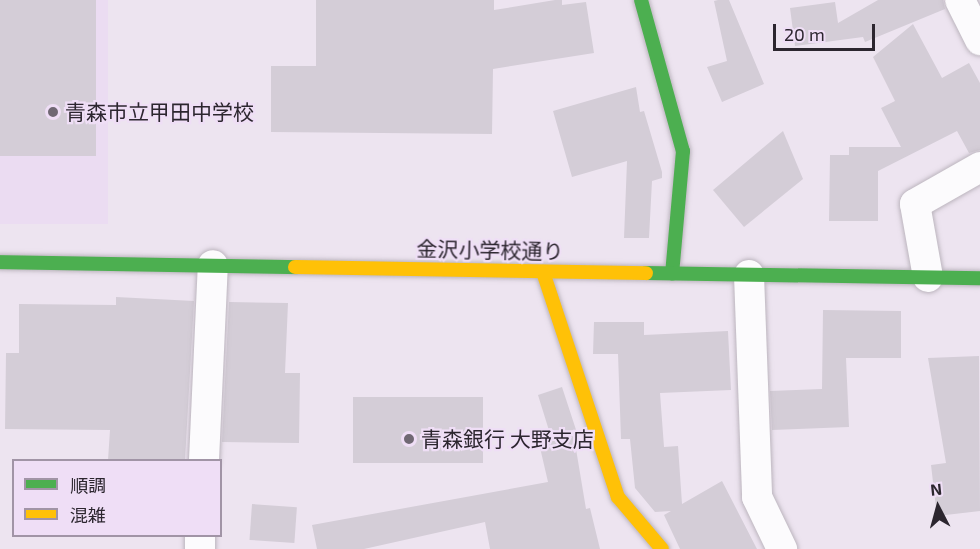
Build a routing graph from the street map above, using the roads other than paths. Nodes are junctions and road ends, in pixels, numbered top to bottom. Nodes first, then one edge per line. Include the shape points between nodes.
1 (641, 0) edge
2 (960, 0) edge
3 (980, 40) edge
4 (980, 167) edge
5 (0, 262) edge
6 (213, 265) junction
7 (543, 272) junction
8 (672, 274) junction
9 (749, 275) junction
10 (928, 277) junction
11 (980, 278) edge
12 (204, 459) edge
13 (662, 549) edge
14 (782, 549) edge

1 - 8 street via 683,151
2 - 3 street
4 - 10 street via 915,204
5 - 6 street, 金沢小学校通り
6 - 7 street, 金沢小学校通り
6 - 12 street
7 - 8 street, 金沢小学校通り
7 - 13 street via 618,497
8 - 9 street, 金沢小学校通り
9 - 10 street, 金沢小学校通り
9 - 14 street via 757,496
10 - 11 street, 金沢小学校通り

